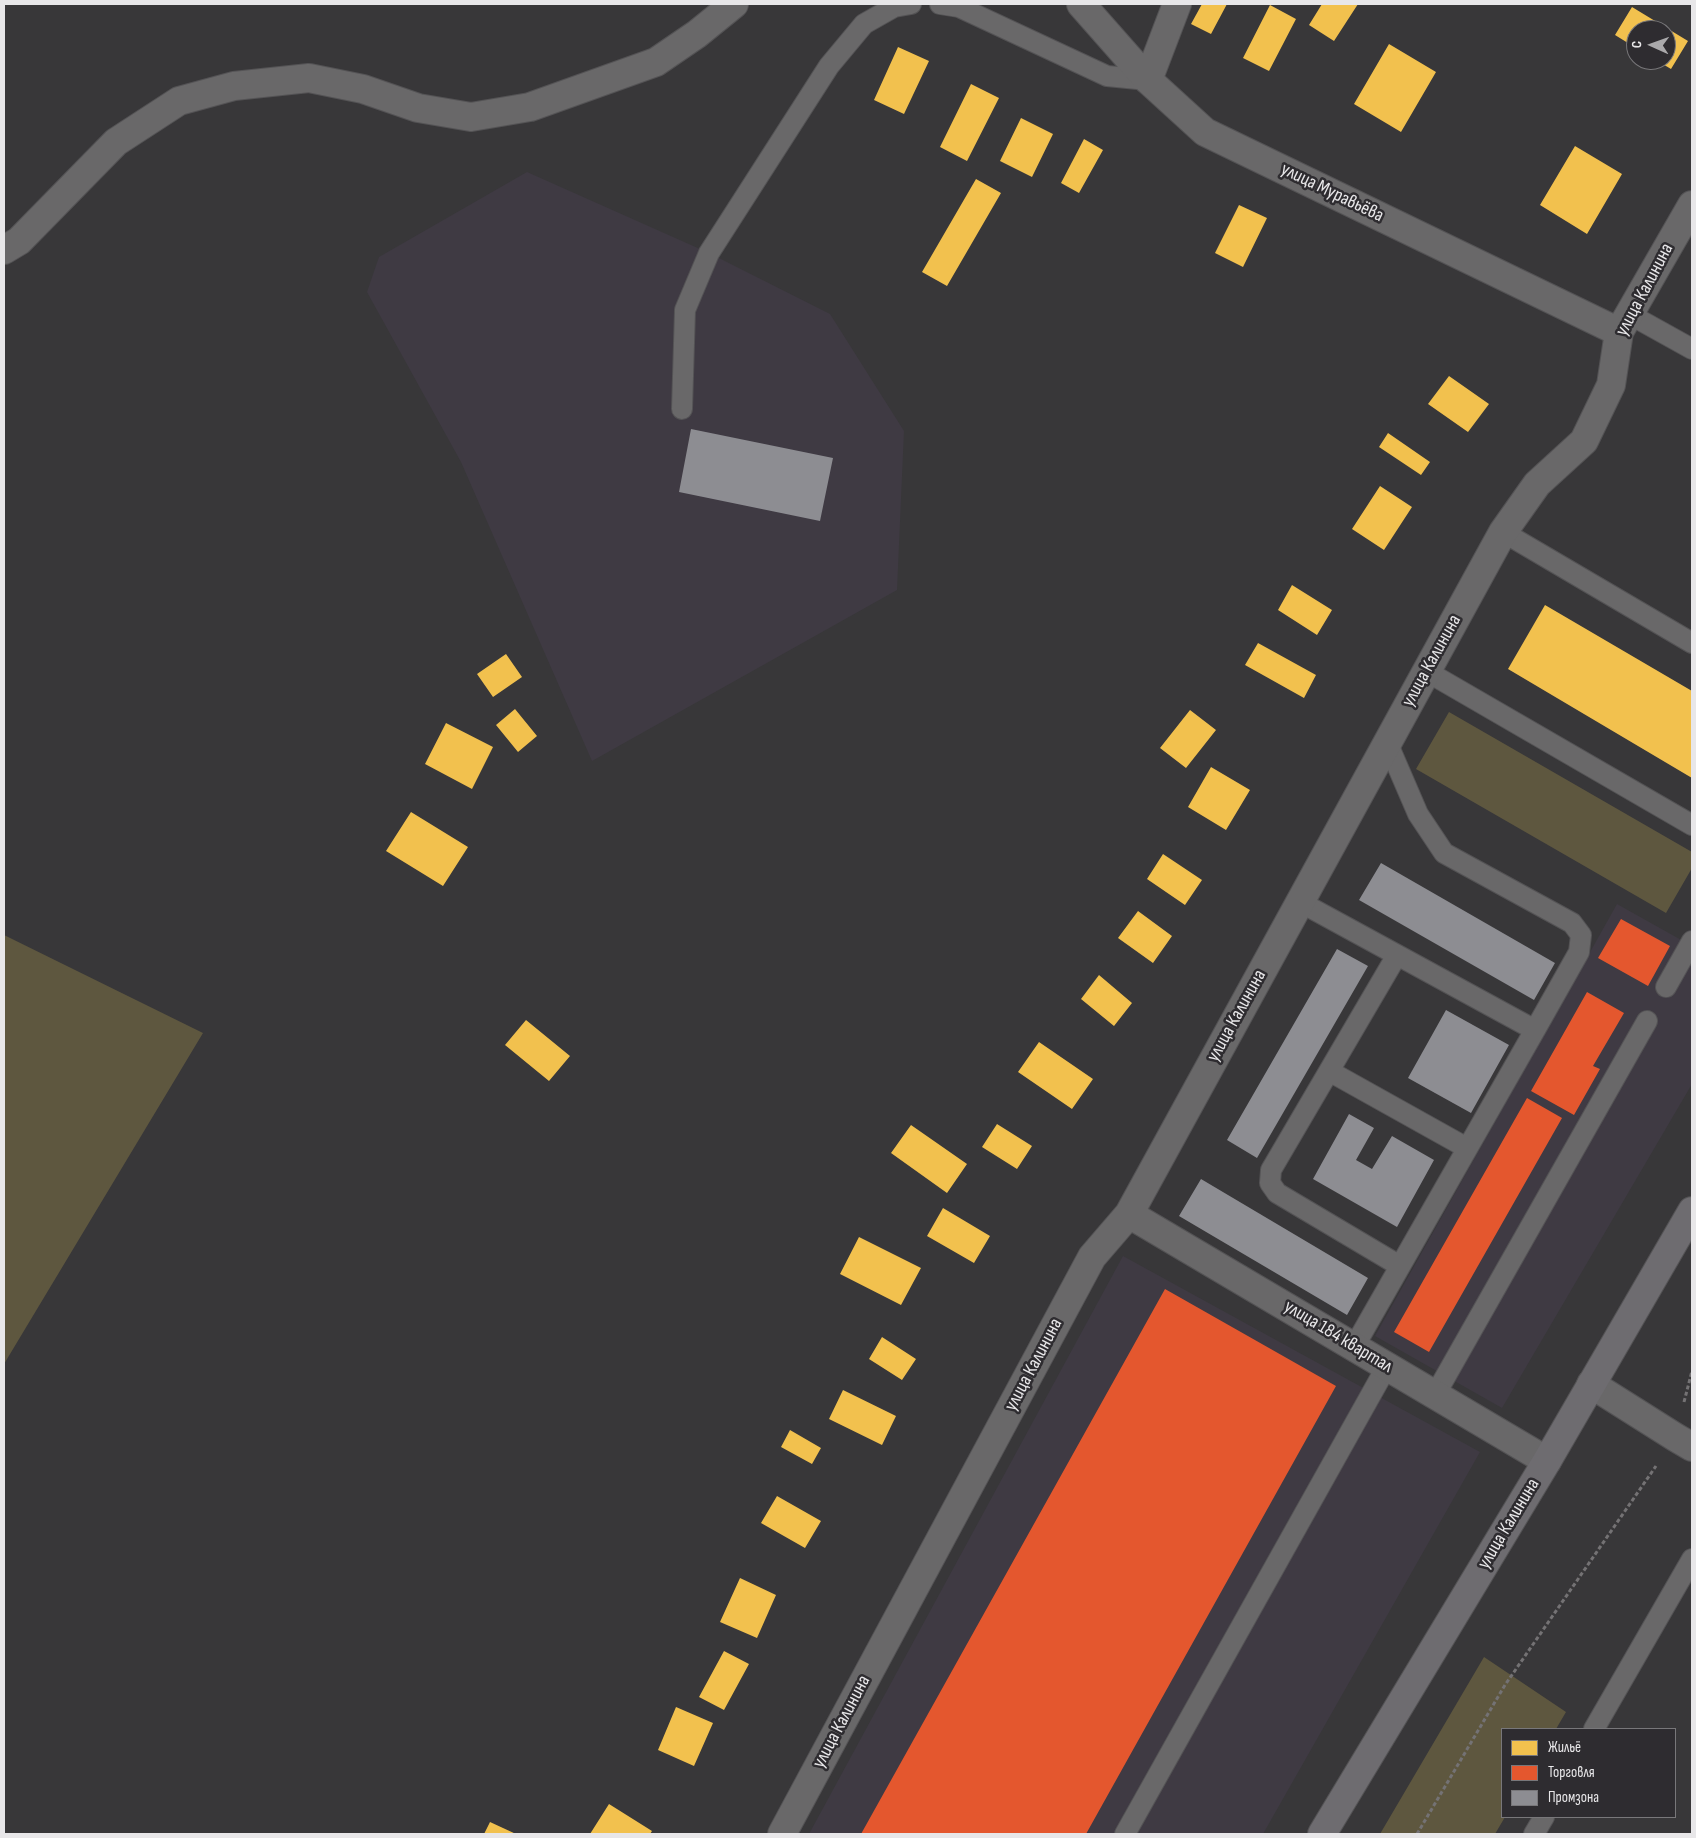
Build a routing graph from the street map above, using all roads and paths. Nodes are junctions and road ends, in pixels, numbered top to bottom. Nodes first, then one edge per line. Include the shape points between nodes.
1 (734, 4) edge
2 (911, 4) edge
3 (940, 4) edge
4 (1081, 4) edge
5 (1177, 4) edge
6 (1148, 80) junction
7 (1689, 216) edge
8 (4, 250) edge
9 (1624, 323) junction
10 (1692, 349) edge
11 (682, 409) dead end
12 (1503, 532) junction
13 (1692, 643) edge
14 (1426, 671) junction
15 (1387, 742) junction
16 (1692, 825) edge
17 (1300, 902) junction
18 (1692, 941) edge
19 (1397, 955) junction
20 (1666, 987) dead end
21 (1647, 1021) dead end
22 (1535, 1030) junction
23 (1329, 1071) junction
24 (1467, 1148) junction
25 (1692, 1211) edge
26 (1129, 1214) junction
27 (1400, 1266) junction
28 (1354, 1347) junction
29 (1387, 1366) junction
30 (1692, 1371) edge
31 (1591, 1384) junction
32 (1435, 1394) junction
33 (1684, 1442) edge
34 (1547, 1460) junction
35 (1692, 1559) edge
36 (1595, 1728) edge
37 (1543, 1818) edge
38 (782, 1834) edge
39 (1125, 1834) edge
40 (1322, 1834) edge
41 (1417, 1834) edge
42 (1534, 1834) edge

1 - 8 street via 656,62 530,107 471,117 427,110 363,88 309,78 234,86 179,101 116,142 19,241
2 - 11 lane via 894,7 864,24 828,66 709,253 685,310
3 - 6 lane via 959,7 1107,76
4 - 6 street, улица Муравьёва
5 - 6 street
6 - 9 street, улица Муравьёва via 1205,132
7 - 9 street, улица Калинина
9 - 10 lane
9 - 12 street, улица Калинина via 1611,384 1584,441 1537,484
12 - 13 lane
12 - 14 street, улица Калинина
14 - 15 street, улица Калинина
14 - 16 lane
15 - 17 street, улица Калинина
15 - 22 lane via 1418,814 1444,853 1572,922 1581,935 1579,952
17 - 19 lane
17 - 26 street, улица Калинина
18 - 20 lane
19 - 22 lane
19 - 23 lane
21 - 32 lane
22 - 24 lane
23 - 24 lane
23 - 27 lane via 1271,1170 1270,1183 1277,1193
24 - 27 lane
25 - 31 main road, улица Калинина
26 - 28 street, улица 184 квартал
26 - 38 street, улица Калинина via 1092,1257
27 - 28 lane
28 - 29 street, улица 184 квартал
29 - 32 street, улица 184 квартал
29 - 39 lane
30 - 33 path
31 - 33 street
31 - 34 main road, улица Калинина
32 - 34 street, улица 184 квартал
33 - 41 path via 1505,1685
34 - 40 main road, улица Калинина
35 - 36 lane
37 - 42 lane

